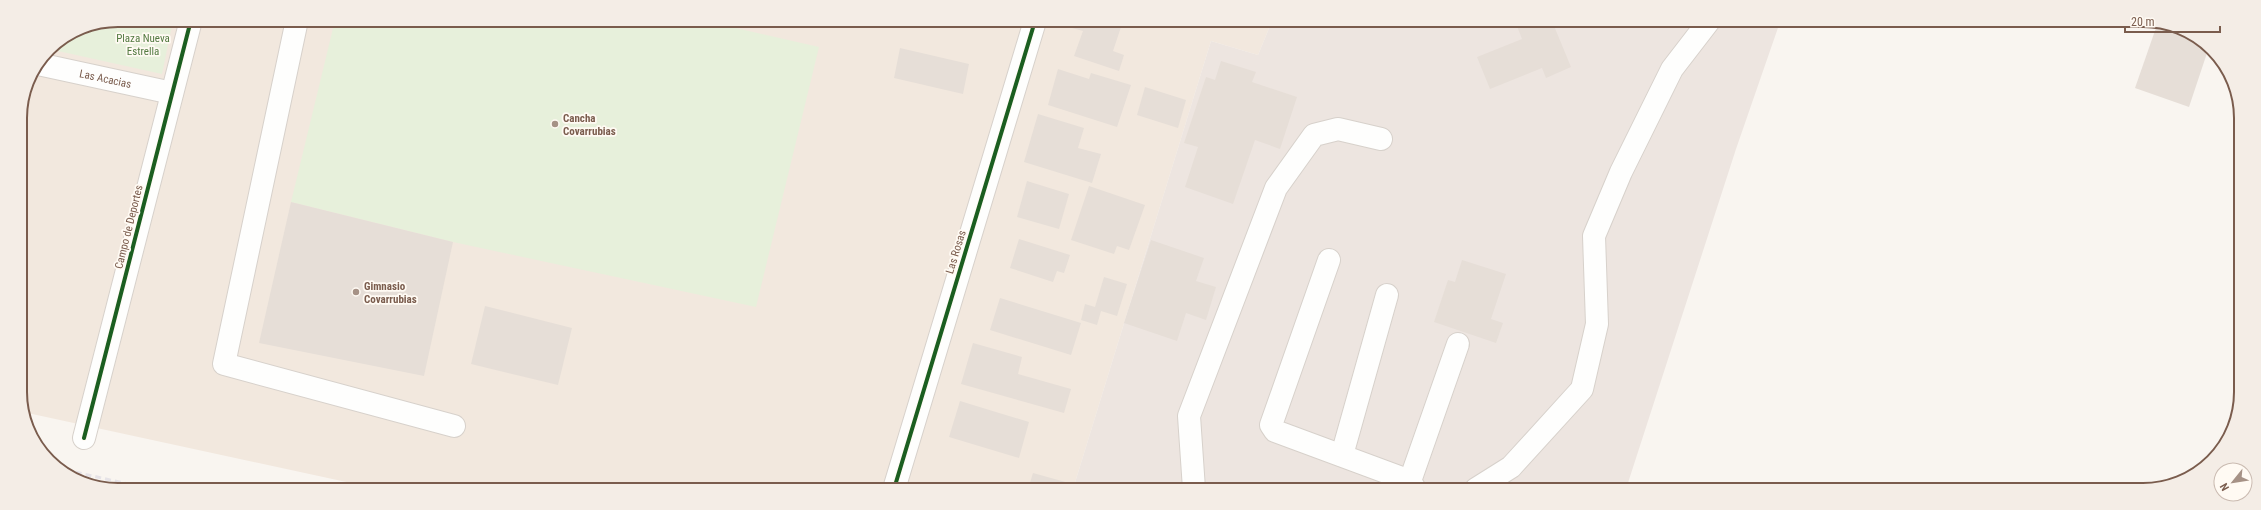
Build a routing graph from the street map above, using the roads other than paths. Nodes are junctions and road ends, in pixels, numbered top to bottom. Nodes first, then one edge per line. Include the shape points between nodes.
1 (189, 27) edge
2 (296, 27) edge
3 (1033, 27) edge
4 (1704, 27) edge
5 (44, 65) edge
6 (172, 93) junction
7 (1381, 140) dead end
8 (1329, 260) dead end
9 (1387, 295) dead end
10 (1458, 344) dead end
11 (454, 426) dead end
12 (84, 438) dead end
13 (1342, 455) junction
14 (896, 483) edge
15 (1194, 483) edge
16 (1407, 483) edge
17 (1413, 483) edge
18 (1486, 483) edge

1 - 6 street, Campo de Deportes
2 - 11 street via 224,364
3 - 14 street, Las Rosas
4 - 18 street via 1672,69 1621,172 1594,236 1597,324 1582,389 1511,467
5 - 6 street, Las Acacias
6 - 12 street, Campo de Deportes
7 - 15 street via 1338,129 1314,135 1276,188 1189,416
8 - 13 street via 1271,425 1275,431
9 - 13 street
10 - 17 street
13 - 16 street

